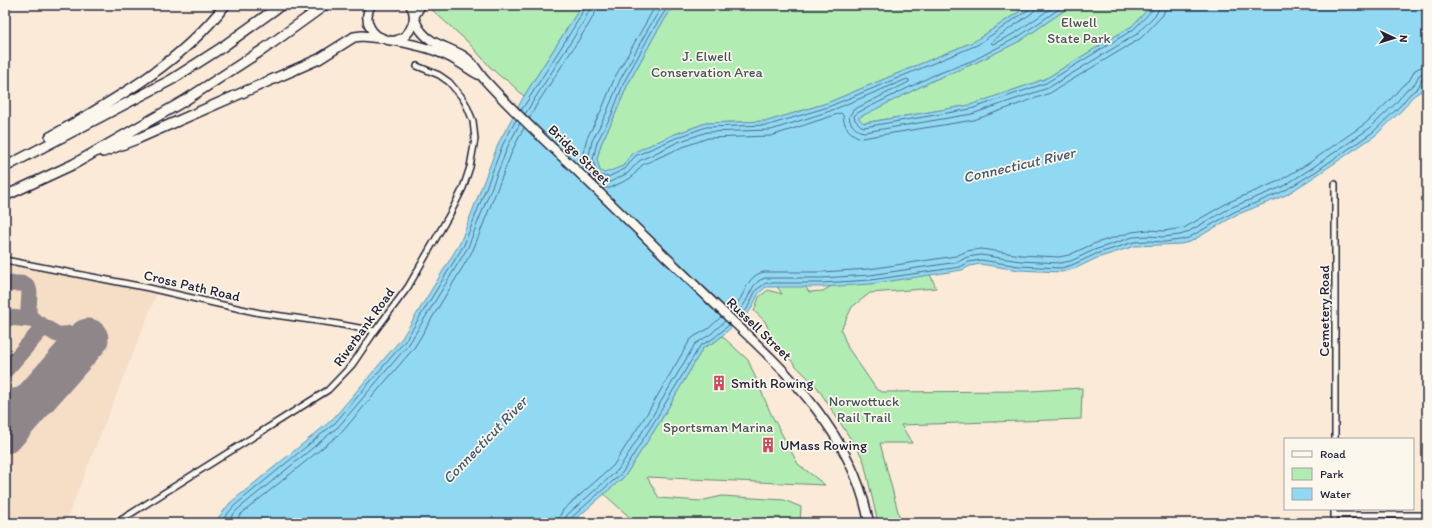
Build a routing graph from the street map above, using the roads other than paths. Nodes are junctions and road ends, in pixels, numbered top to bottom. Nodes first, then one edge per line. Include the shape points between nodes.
1 (225, 5) edge
2 (281, 5) edge
3 (325, 5) edge
4 (365, 5) edge
5 (371, 5) edge
6 (410, 5) edge
7 (421, 5) edge
8 (367, 15) junction
9 (414, 17) junction
10 (381, 38) junction
11 (396, 41) junction
12 (417, 66) dead end
13 (483, 78) junction
14 (74, 164) junction
15 (5, 167) edge
16 (1335, 184) dead end
17 (5, 196) edge
18 (659, 249) joint
19 (5, 260) edge
20 (375, 331) junction
21 (1335, 438) edge
22 (1334, 512) edge
23 (1427, 515) edge
24 (116, 523) edge
25 (869, 523) edge
26 (1334, 523) edge

1 - 15 highway via 215,19 184,49 135,87 40,143
2 - 15 highway via 171,80
3 - 14 highway via 184,101
4 - 8 main road
5 - 8 main road
6 - 9 main road, Bridge Street
7 - 9 main road
8 - 10 main road via 368,25 376,36
9 - 11 main road via 408,32
9 - 13 main road, Bridge Street via 426,37 464,56
10 - 11 main road, Bridge Street
10 - 14 highway via 354,37 314,61
11 - 13 main road, Bridge Street via 424,47 444,55
12 - 20 street, Riverbank Road via 439,75 464,100 474,130 473,157 457,200 433,245 402,296
13 - 18 main road, Bridge Street
14 - 17 highway
16 - 21 street, Cemetery Road
18 - 25 main road, Russell Street via 808,398 833,432 846,457 863,499
19 - 20 street, Cross Path Road via 137,285 260,313
20 - 24 street, Riverbank Road via 352,365 328,390
22 - 23 street
22 - 26 street

